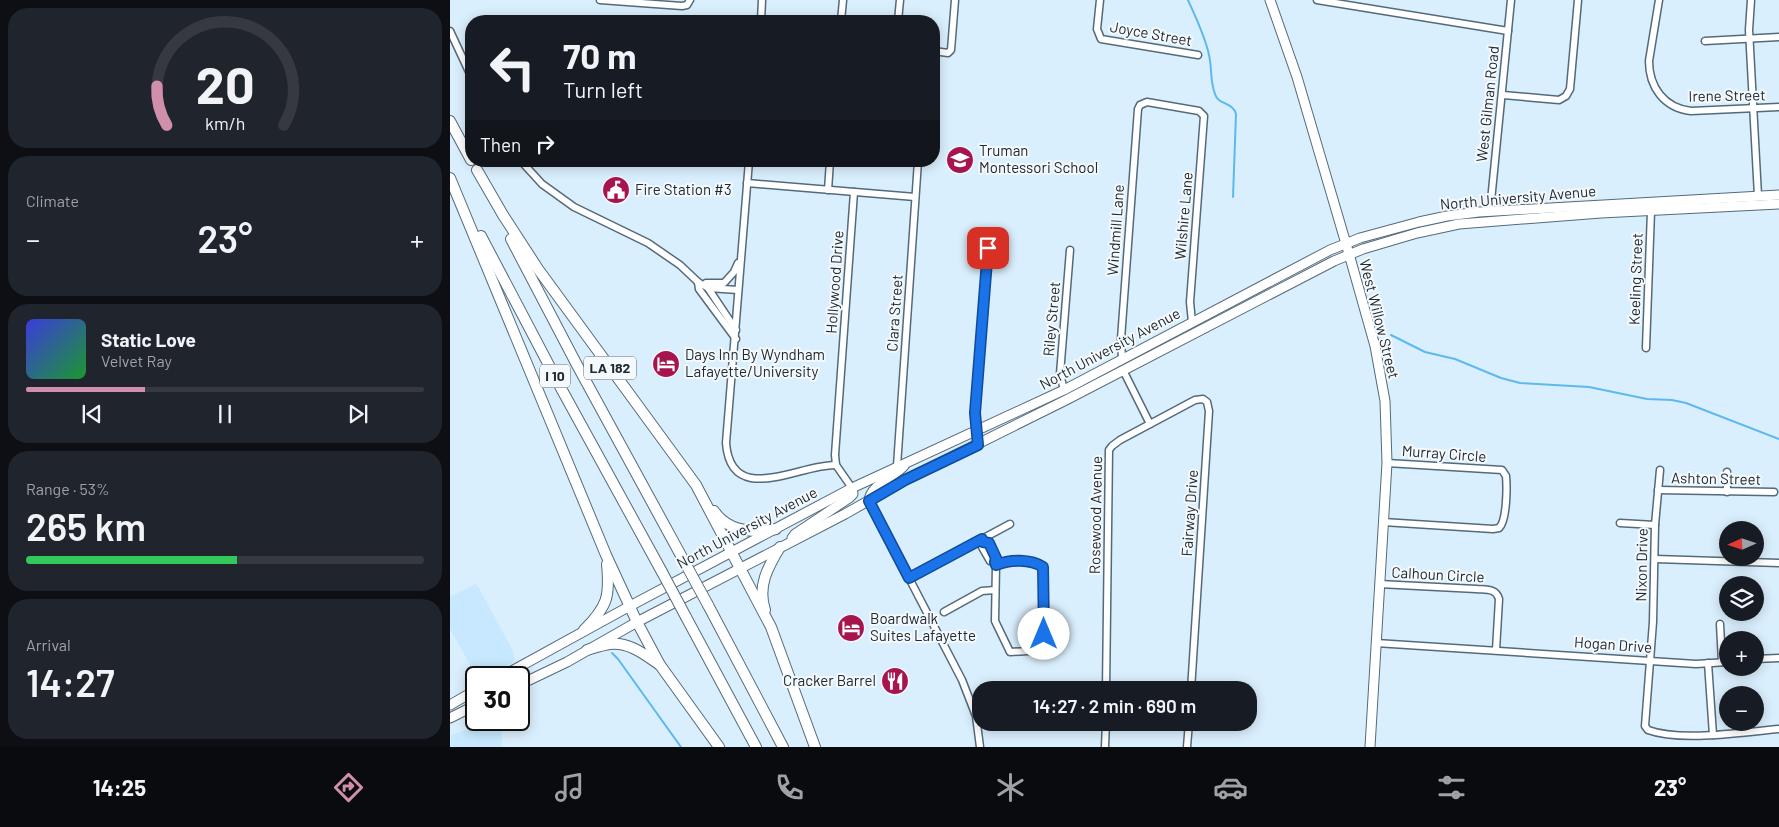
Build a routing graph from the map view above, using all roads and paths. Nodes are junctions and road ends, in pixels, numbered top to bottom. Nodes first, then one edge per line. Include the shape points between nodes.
1 (600, 0) edge
2 (690, 0) edge
3 (762, 0) edge
4 (843, 0) edge
5 (900, 0) edge
6 (955, 0) edge
7 (1100, 0) edge
8 (1270, 0) edge
9 (1317, 0) edge
10 (1511, 0) edge
11 (1578, 0) edge
12 (1659, 0) edge
13 (1751, 0) edge
14 (761, 15) edge
15 (842, 15) edge
16 (899, 15) edge
17 (450, 31) edge
18 (1508, 31) junction
19 (1779, 37) edge
20 (1749, 39) junction
21 (1705, 41) dead end
22 (940, 51) edge
23 (1198, 55) dead end
24 (465, 63) edge
25 (1502, 95) junction
26 (1142, 104) joint
27 (1779, 107) edge
28 (1753, 109) junction
29 (450, 121) edge
30 (465, 149) edge
31 (475, 167) edge
32 (475, 167) edge
33 (526, 167) edge
34 (749, 167) edge
35 (830, 167) edge
36 (918, 167) edge
37 (450, 178) edge
38 (748, 183) junction
39 (828, 190) junction
40 (854, 192) junction
41 (1779, 195) edge
42 (1758, 196) junction
43 (915, 197) junction
44 (1779, 204) edge
45 (1490, 211) junction
46 (1651, 211) junction
47 (1345, 244) junction
48 (988, 248) dead end
49 (1070, 250) dead end
50 (1348, 254) junction
51 (741, 258) junction
52 (698, 282) junction
53 (708, 288) junction
54 (738, 290) junction
55 (1192, 322) junction
56 (736, 330) junction
57 (1194, 333) junction
58 (736, 339) junction
59 (1646, 348) dead end
60 (1122, 359) junction
61 (1123, 370) junction
62 (1064, 390) junction
63 (1150, 424) junction
64 (976, 431) junction
65 (978, 445) junction
66 (941, 448) junction
67 (910, 461) junction
68 (1387, 463) junction
69 (836, 465) junction
70 (897, 466) junction
71 (1660, 470) dead end
72 (926, 471) junction
73 (1727, 472) dead end
74 (696, 486) junction
75 (852, 488) junction
76 (1658, 490) junction
77 (1727, 492) junction
78 (1774, 492) dead end
79 (869, 501) junction
80 (1383, 522) junction
81 (1620, 523) dead end
82 (1010, 524) dead end
83 (1655, 525) junction
84 (776, 529) junction
85 (766, 534) junction
86 (982, 540) junction
87 (785, 545) junction
88 (731, 552) junction
89 (606, 555) junction
90 (764, 555) junction
91 (1655, 559) junction
92 (1779, 563) edge
93 (996, 564) junction
94 (739, 567) junction
95 (909, 578) junction
96 (1379, 584) junction
97 (995, 590) junction
98 (630, 606) junction
99 (944, 612) dead end
100 (637, 622) junction
101 (1720, 624) dead end
102 (771, 627) junction
103 (584, 630) junction
104 (1721, 631) edge
105 (1376, 643) junction
106 (587, 650) junction
107 (1496, 650) junction
108 (1779, 658) edge
109 (1764, 659) edge
110 (1650, 661) junction
111 (1719, 662) edge
112 (1708, 663) junction
113 (660, 665) junction
114 (520, 666) edge
115 (530, 680) edge
116 (1106, 681) edge
117 (1192, 681) edge
118 (465, 697) edge
119 (450, 706) edge
120 (465, 710) edge
121 (450, 718) edge
122 (1779, 729) edge
123 (1106, 731) edge
124 (1188, 731) edge
125 (1713, 735) junction
126 (719, 747) edge
127 (756, 747) edge
128 (783, 747) edge
129 (815, 747) edge
130 (980, 747) edge
131 (1106, 747) edge
132 (1187, 747) edge
133 (1370, 747) edge

1 - 2 street via 682,6
3 - 14 street
4 - 15 street
5 - 16 street
6 - 22 street via 950,52
7 - 23 street, Joyce Street via 1097,29 1099,37 1104,40
8 - 47 main road, West Willow Street via 1297,77
9 - 18 street
10 - 18 street, West Gilman Road
11 - 25 street via 1570,89 1566,96 1559,100
12 - 28 street, Irene Street via 1649,61 1651,80 1660,96 1687,111
13 - 20 street
17 - 24 street
18 - 25 street, West Gilman Road
19 - 20 street
20 - 21 street
20 - 28 street
25 - 45 street, West Gilman Road
26 - 55 street, Wilshire Lane via 1151,102 1204,116 1190,299
26 - 60 street, Windmill Lane via 1138,109 1120,339
27 - 28 street, Irene Street
28 - 42 street
29 - 30 highway, I 10
31 - 74 highway, LA 182 via 538,269
32 - 128 highway, I 10, bridge
33 - 52 street via 542,184 574,207 648,243
34 - 38 street
35 - 39 street
36 - 43 street, Clara Street
37 - 89 highway
37 - 127 highway, I 10, bridge
38 - 39 street
38 - 51 street
39 - 40 street
40 - 43 street
40 - 69 street, Hollywood Drive
41 - 42 main road, North University Avenue
42 - 45 main road, North University Avenue
43 - 70 street, Clara Street
44 - 46 main road, North University Avenue
45 - 47 main road, North University Avenue via 1419,222
46 - 50 main road, North University Avenue via 1459,224
46 - 59 street, Keeling Street
47 - 50 main road, West Willow Street
47 - 55 main road, North University Avenue
48 - 64 street
49 - 62 street, Riley Street via 1060,374
50 - 57 main road, North University Avenue
50 - 68 main road, West Willow Street via 1380,370 1385,401
51 - 52 street via 724,283
51 - 54 street
52 - 53 street
52 - 58 street via 699,289
53 - 54 street
53 - 56 street
54 - 56 street
55 - 57 main road
55 - 60 main road, North University Avenue
56 - 58 street
57 - 61 main road, North University Avenue
58 - 69 street via 726,443 733,468 749,478 760,479
60 - 62 main road, North University Avenue
61 - 63 street
61 - 65 main road, North University Avenue
62 - 64 main road, North University Avenue
63 - 116 street, Rosewood Avenue via 1115,443 1110,447 1108,456
63 - 117 street, Fairway Drive via 1195,400 1207,402
64 - 65 main road
64 - 66 main road, North University Avenue
65 - 72 main road, North University Avenue
66 - 67 main road, North University Avenue
66 - 72 main road via 941,455
67 - 70 main road, North University Avenue
67 - 79 main road via 876,488
68 - 80 main road, West Willow Street
68 - 80 street, Murray Circle via 1502,470 1506,476 1504,522 1493,529
69 - 75 street
70 - 75 main road, North University Avenue
71 - 76 street, Nixon Drive
72 - 79 main road, North University Avenue
73 - 77 street
74 - 84 highway via 720,519 729,524 758,532
74 - 88 highway, LA 182
75 - 84 main road, North University Avenue
75 - 87 main road via 851,496 795,534
76 - 77 street, Ashton Street
76 - 83 street, Nixon Drive
77 - 78 street, Ashton Street
79 - 87 main road, North University Avenue
79 - 95 street
80 - 96 main road, West Willow Street
81 - 83 street
82 - 86 street
83 - 91 street, Nixon Drive
84 - 85 main road, North University Avenue
85 - 88 main road, North University Avenue
85 - 90 main road via 760,549
86 - 93 street via 982,547 990,553 990,561
86 - 95 street
87 - 90 main road, North University Avenue
87 - 102 highway via 769,566 764,583 763,603
88 - 94 highway, LA 182
88 - 98 main road, North University Avenue
89 - 98 highway
89 - 103 highway via 608,594 604,607
90 - 94 main road, North University Avenue
91 - 92 street
91 - 110 street, Nixon Drive
93 - 97 street
93 - 97 street via 1035,562 1043,567 1044,650 1010,652 995,621
94 - 100 main road, North University Avenue
94 - 102 highway
95 - 130 street via 971,701
96 - 105 main road, West Willow Street
96 - 107 street, Calhoun Circle via 1495,592 1499,599
97 - 99 street via 982,591
98 - 100 highway
98 - 103 main road, North University Avenue
100 - 106 main road, North University Avenue
100 - 113 highway
101 - 104 street
102 - 129 highway
103 - 114 main road, North University Avenue
105 - 107 street
105 - 133 main road, West Willow Street
106 - 113 highway via 610,644 629,646
106 - 115 main road, North University Avenue
107 - 110 street, Hogan Drive
108 - 109 street
110 - 112 street, Hogan Drive
110 - 125 street, Nixon Drive via 1645,720 1648,730 1660,734
111 - 112 street, Hogan Drive
112 - 125 street
113 - 126 highway
118 - 119 main road
120 - 121 main road
122 - 125 street
123 - 131 street
124 - 132 street

